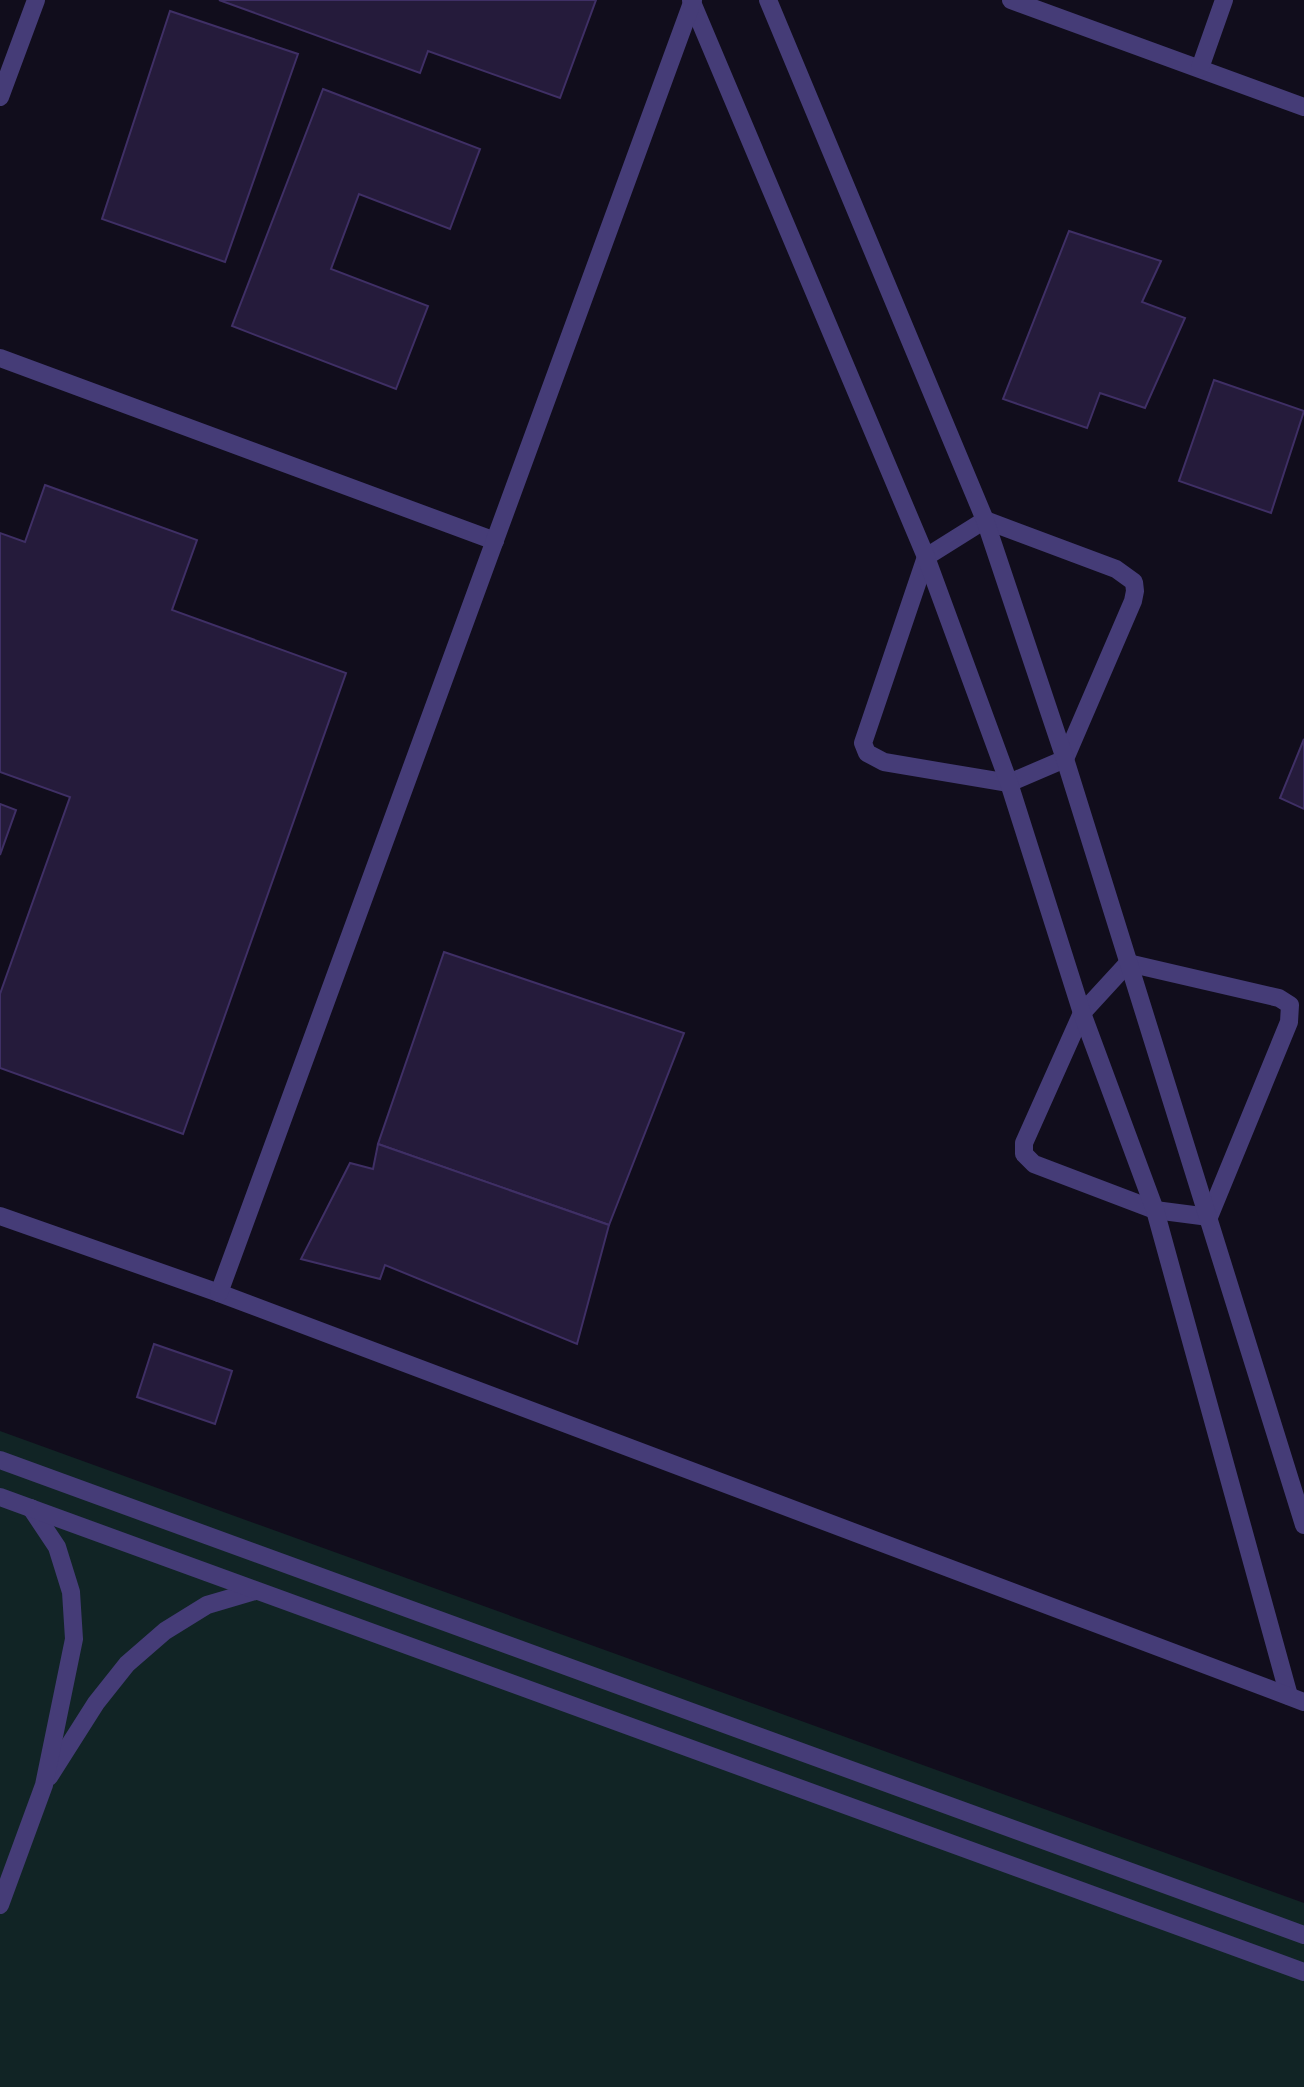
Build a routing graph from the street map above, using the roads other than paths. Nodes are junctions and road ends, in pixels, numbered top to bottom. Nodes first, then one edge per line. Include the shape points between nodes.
1 (36, 0) edge
2 (768, 0) edge
3 (1011, 0) edge
4 (1224, 0) edge
5 (692, 1) edge
6 (1200, 68) junction
7 (0, 97) edge
8 (1304, 107) edge
9 (0, 358) edge
10 (985, 520) junction
11 (495, 541) junction
12 (926, 558) junction
13 (1065, 760) junction
14 (1009, 783) junction
15 (1128, 963) junction
16 (1082, 1013) junction
17 (1155, 1210) junction
18 (0, 1216) edge
19 (1209, 1217) junction
20 (219, 1293) junction
21 (0, 1460) edge
22 (0, 1497) edge
23 (31, 1508) junction
24 (1304, 1525) edge
25 (255, 1591) junction
26 (1296, 1699) edge
27 (44, 1786) junction
28 (0, 1905) edge
29 (1304, 1935) edge
30 (1304, 1972) edge

1 - 7 street
2 - 10 street
3 - 6 street
4 - 6 street
5 - 11 street
5 - 12 street
6 - 8 street
9 - 11 street
10 - 12 street
10 - 13 street
10 - 13 street via 1116,569 1134,582 1133,601
11 - 20 street
12 - 14 street
12 - 14 street via 863,743 867,753 884,762
13 - 14 street
13 - 15 street
14 - 16 street
15 - 16 street
15 - 19 street
15 - 19 street via 1279,998 1290,1005 1289,1022
16 - 17 street
16 - 17 street via 1024,1143 1024,1154 1034,1164
17 - 19 street
17 - 26 street
18 - 20 street
19 - 24 street
20 - 26 street
21 - 29 street
22 - 23 street
23 - 25 street
23 - 27 street via 61,1558 71,1592 74,1639
25 - 27 street via 207,1605 164,1631 127,1664 96,1703
25 - 30 street
27 - 28 street

